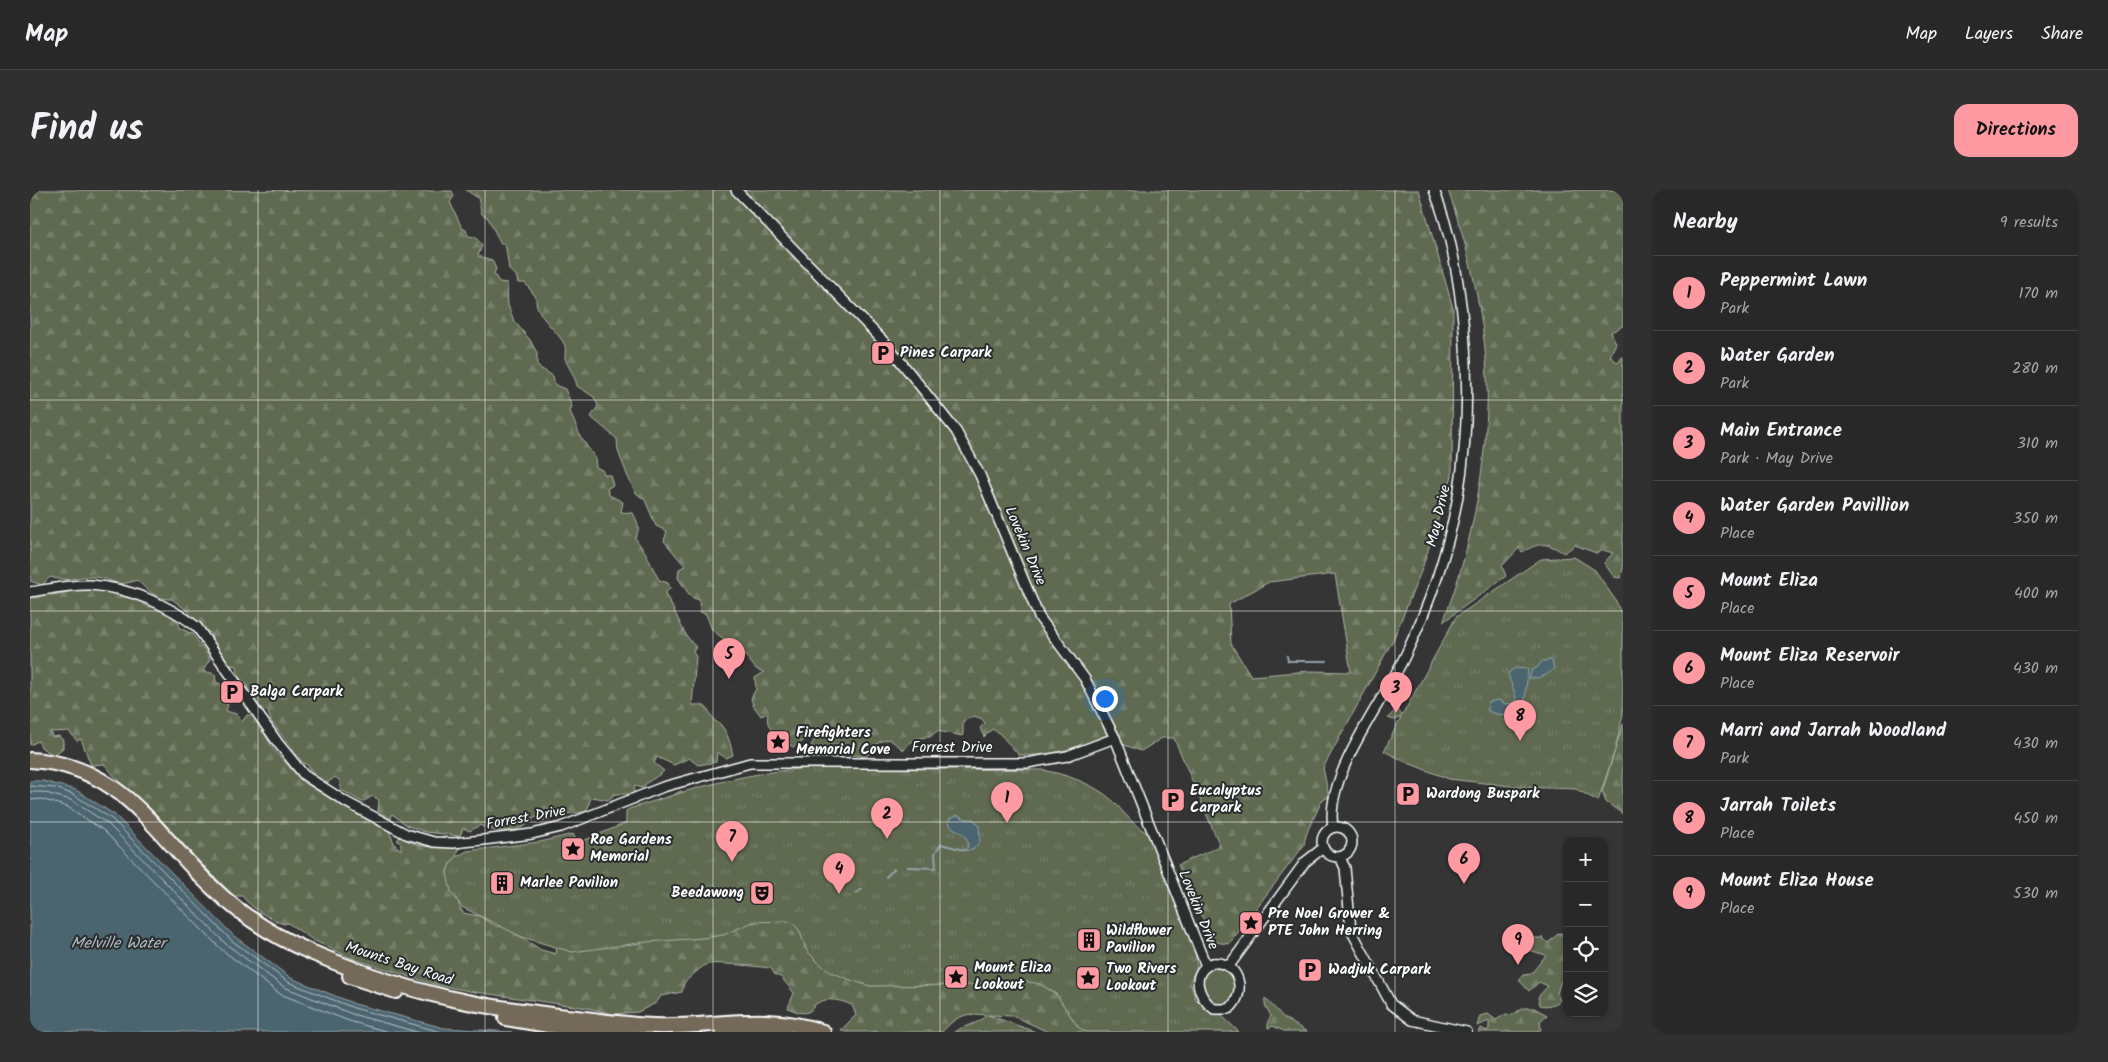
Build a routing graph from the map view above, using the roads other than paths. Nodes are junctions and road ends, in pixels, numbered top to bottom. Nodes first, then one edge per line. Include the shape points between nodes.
1 (736, 190) edge
2 (1434, 190) edge
3 (30, 592) edge
4 (1116, 738) junction
5 (30, 760) edge
6 (30, 768) edge
7 (1333, 827) junction
8 (1323, 848) junction
9 (1340, 857) junction
10 (1206, 966) junction
11 (1229, 966) junction
12 (624, 1032) edge
13 (700, 1032) edge
14 (783, 1032) edge
15 (823, 1032) edge
16 (1467, 1032) edge

1 - 4 street, Lovekin Drive via 889,347 956,430 980,475 1039,617 1085,679
2 - 7 street, May Drive via 1453,252 1468,379 1467,427 1457,512 1438,578 1419,625 1344,771 1332,802
3 - 4 street, Forrest Drive via 90,585 121,590 152,600 188,620 197,627 304,775 406,834 434,842 453,843 552,830 577,823 662,787 750,763 1027,763 1068,756
4 - 10 street, Lovekin Drive
5 - 15 highway, Mounts Bay Road via 68,765 113,786 134,804 214,890 256,923 313,953 380,977 467,1002 510,1010 652,1026 769,1020 804,1025
6 - 12 highway, Mounts Bay Road via 71,775 101,789 129,811 217,903 247,926 304,958 374,985 448,1007 548,1025
7 - 8 street via 1325,833
7 - 9 street via 1344,828 1351,836 1352,847
8 - 9 street via 1330,856
8 - 11 street via 1305,862
9 - 16 street via 1345,868 1351,930 1391,1004 1412,1020
10 - 11 street via 1218,962
10 - 11 street via 1198,977 1201,996 1214,1009 1222,1011 1229,1010 1240,995 1237,978
13 - 14 highway

